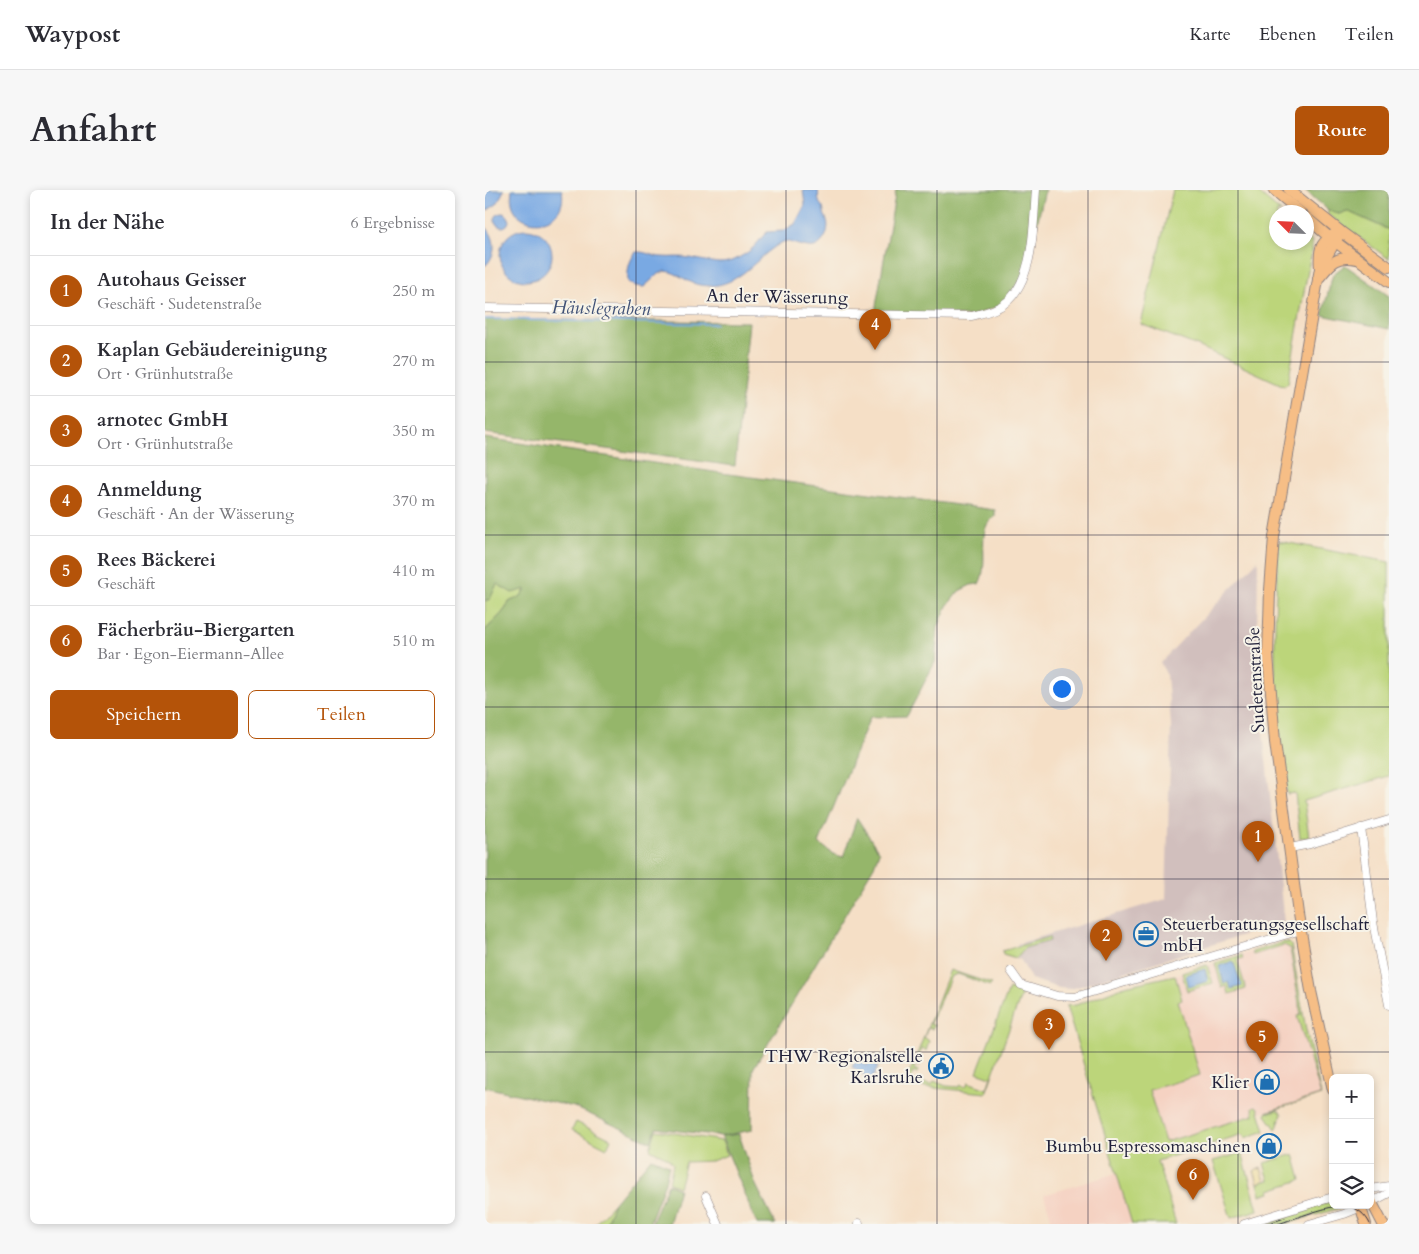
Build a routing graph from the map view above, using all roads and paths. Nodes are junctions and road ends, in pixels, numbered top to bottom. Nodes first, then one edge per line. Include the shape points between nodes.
1 (1036, 190) edge
2 (1274, 190) edge
3 (1289, 190) edge
4 (1292, 205) edge
5 (1314, 224) edge
6 (1340, 231) junction
7 (1332, 240) junction
8 (1358, 259) junction
9 (1389, 267) edge
10 (1317, 280) junction
11 (1389, 282) edge
12 (485, 308) edge
13 (1389, 820) edge
14 (1361, 828) junction
15 (1290, 848) junction
16 (1301, 930) junction
17 (1011, 971) dead end
18 (1389, 1005) edge
19 (1329, 1074) edge
20 (1389, 1186) edge
21 (1374, 1188) edge
22 (1389, 1193) edge
23 (706, 1196) dead end
24 (1329, 1198) edge
25 (1374, 1200) edge
26 (1352, 1209) edge
27 (1367, 1209) edge
28 (1371, 1209) edge
29 (718, 1224) edge
30 (1244, 1224) edge
31 (1309, 1224) edge
32 (1366, 1224) edge
33 (1383, 1224) edge

1 - 12 street, An der Wässerung via 1025,275 1004,304 972,316
2 - 4 main road
3 - 6 main road
5 - 7 main road
6 - 7 main road, Sudetenstraße
6 - 9 main road
7 - 8 main road
7 - 10 main road, Sudetenstraße
8 - 10 main road via 1338,259
8 - 11 main road
10 - 15 main road, Sudetenstraße via 1274,537 1270,590 1271,694
13 - 14 street
14 - 15 street
14 - 18 street via 1373,922
15 - 16 main road, Sudetenstraße
16 - 17 street via 1075,997 1057,996 1021,984
16 - 19 main road, Sudetenstraße
20 - 21 street
22 - 25 street
23 - 29 street
24 - 30 street
26 - 31 street
27 - 32 main road
28 - 33 main road

